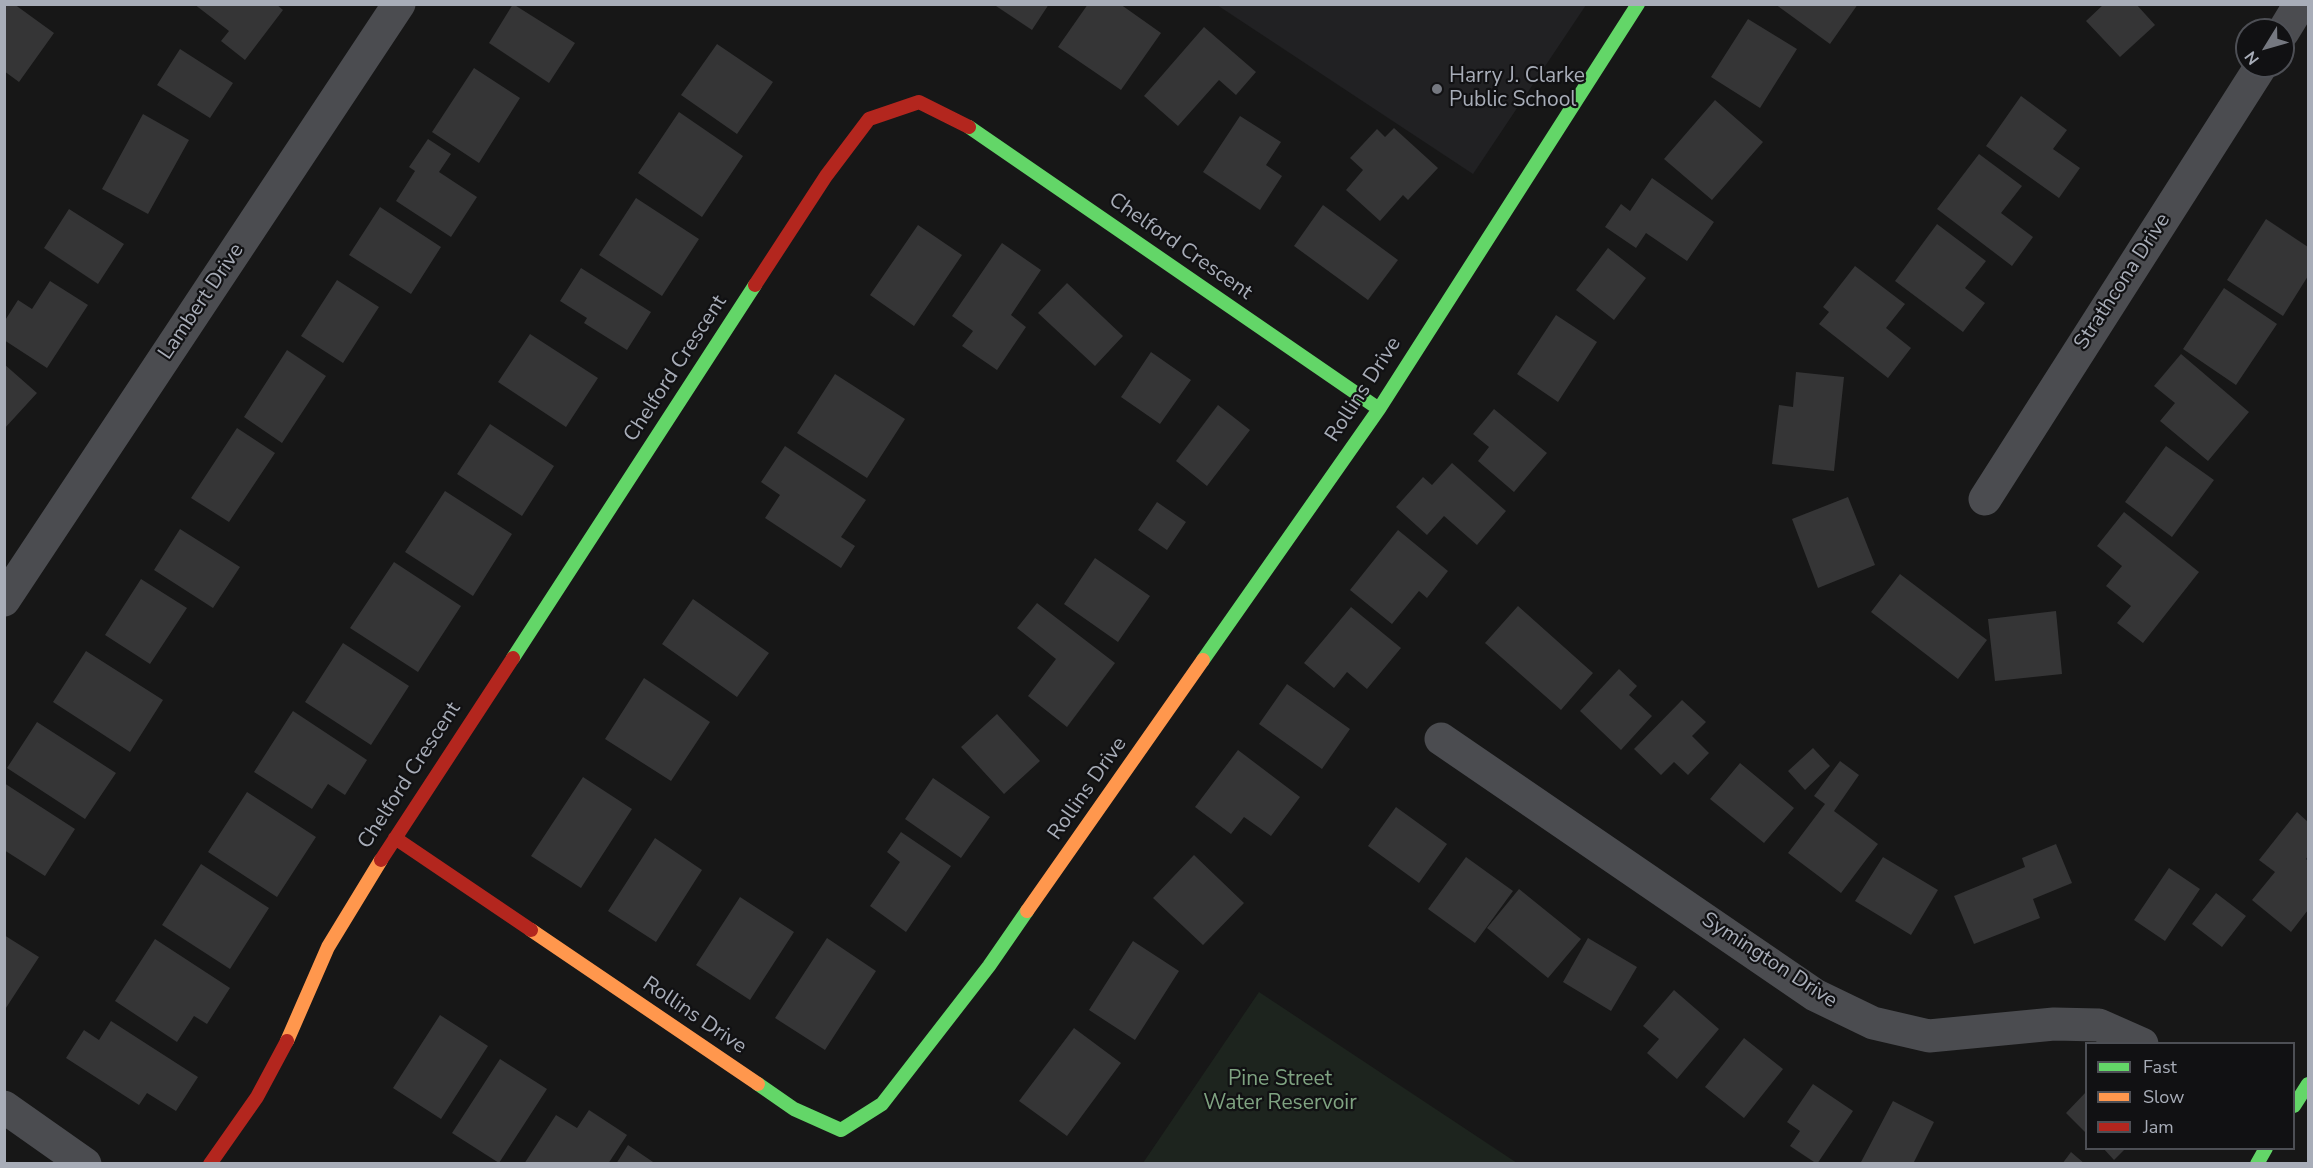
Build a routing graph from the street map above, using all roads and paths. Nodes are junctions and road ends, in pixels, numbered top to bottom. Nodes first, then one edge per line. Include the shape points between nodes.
1 (399, 4) edge
2 (1638, 4) edge
3 (2301, 4) edge
4 (2292, 18) edge
5 (2253, 78) edge
6 (1379, 409) junction
7 (1985, 498) dead end
8 (4, 600) edge
9 (1441, 739) dead end
10 (395, 838) junction
11 (2137, 1042) edge
12 (2308, 1084) edge
13 (2295, 1104) edge
14 (4, 1107) edge
15 (2265, 1150) edge
16 (85, 1164) edge
17 (210, 1164) edge
18 (2257, 1164) edge

1 - 8 street, Lambert Drive
2 - 6 street, Rollins Drive
3 - 4 street
5 - 7 street, Strathcona Drive
6 - 10 street, Rollins Drive via 989,966 882,1104 841,1131 794,1109
6 - 10 street, Chelford Crescent via 972,129 919,102 870,119 826,176
9 - 11 street, Symington Drive via 1815,995 1873,1023 1929,1036 2054,1024 2099,1025
10 - 17 street, Chelford Crescent via 328,947 284,1047 257,1097
12 - 13 street
14 - 16 street
15 - 18 street

